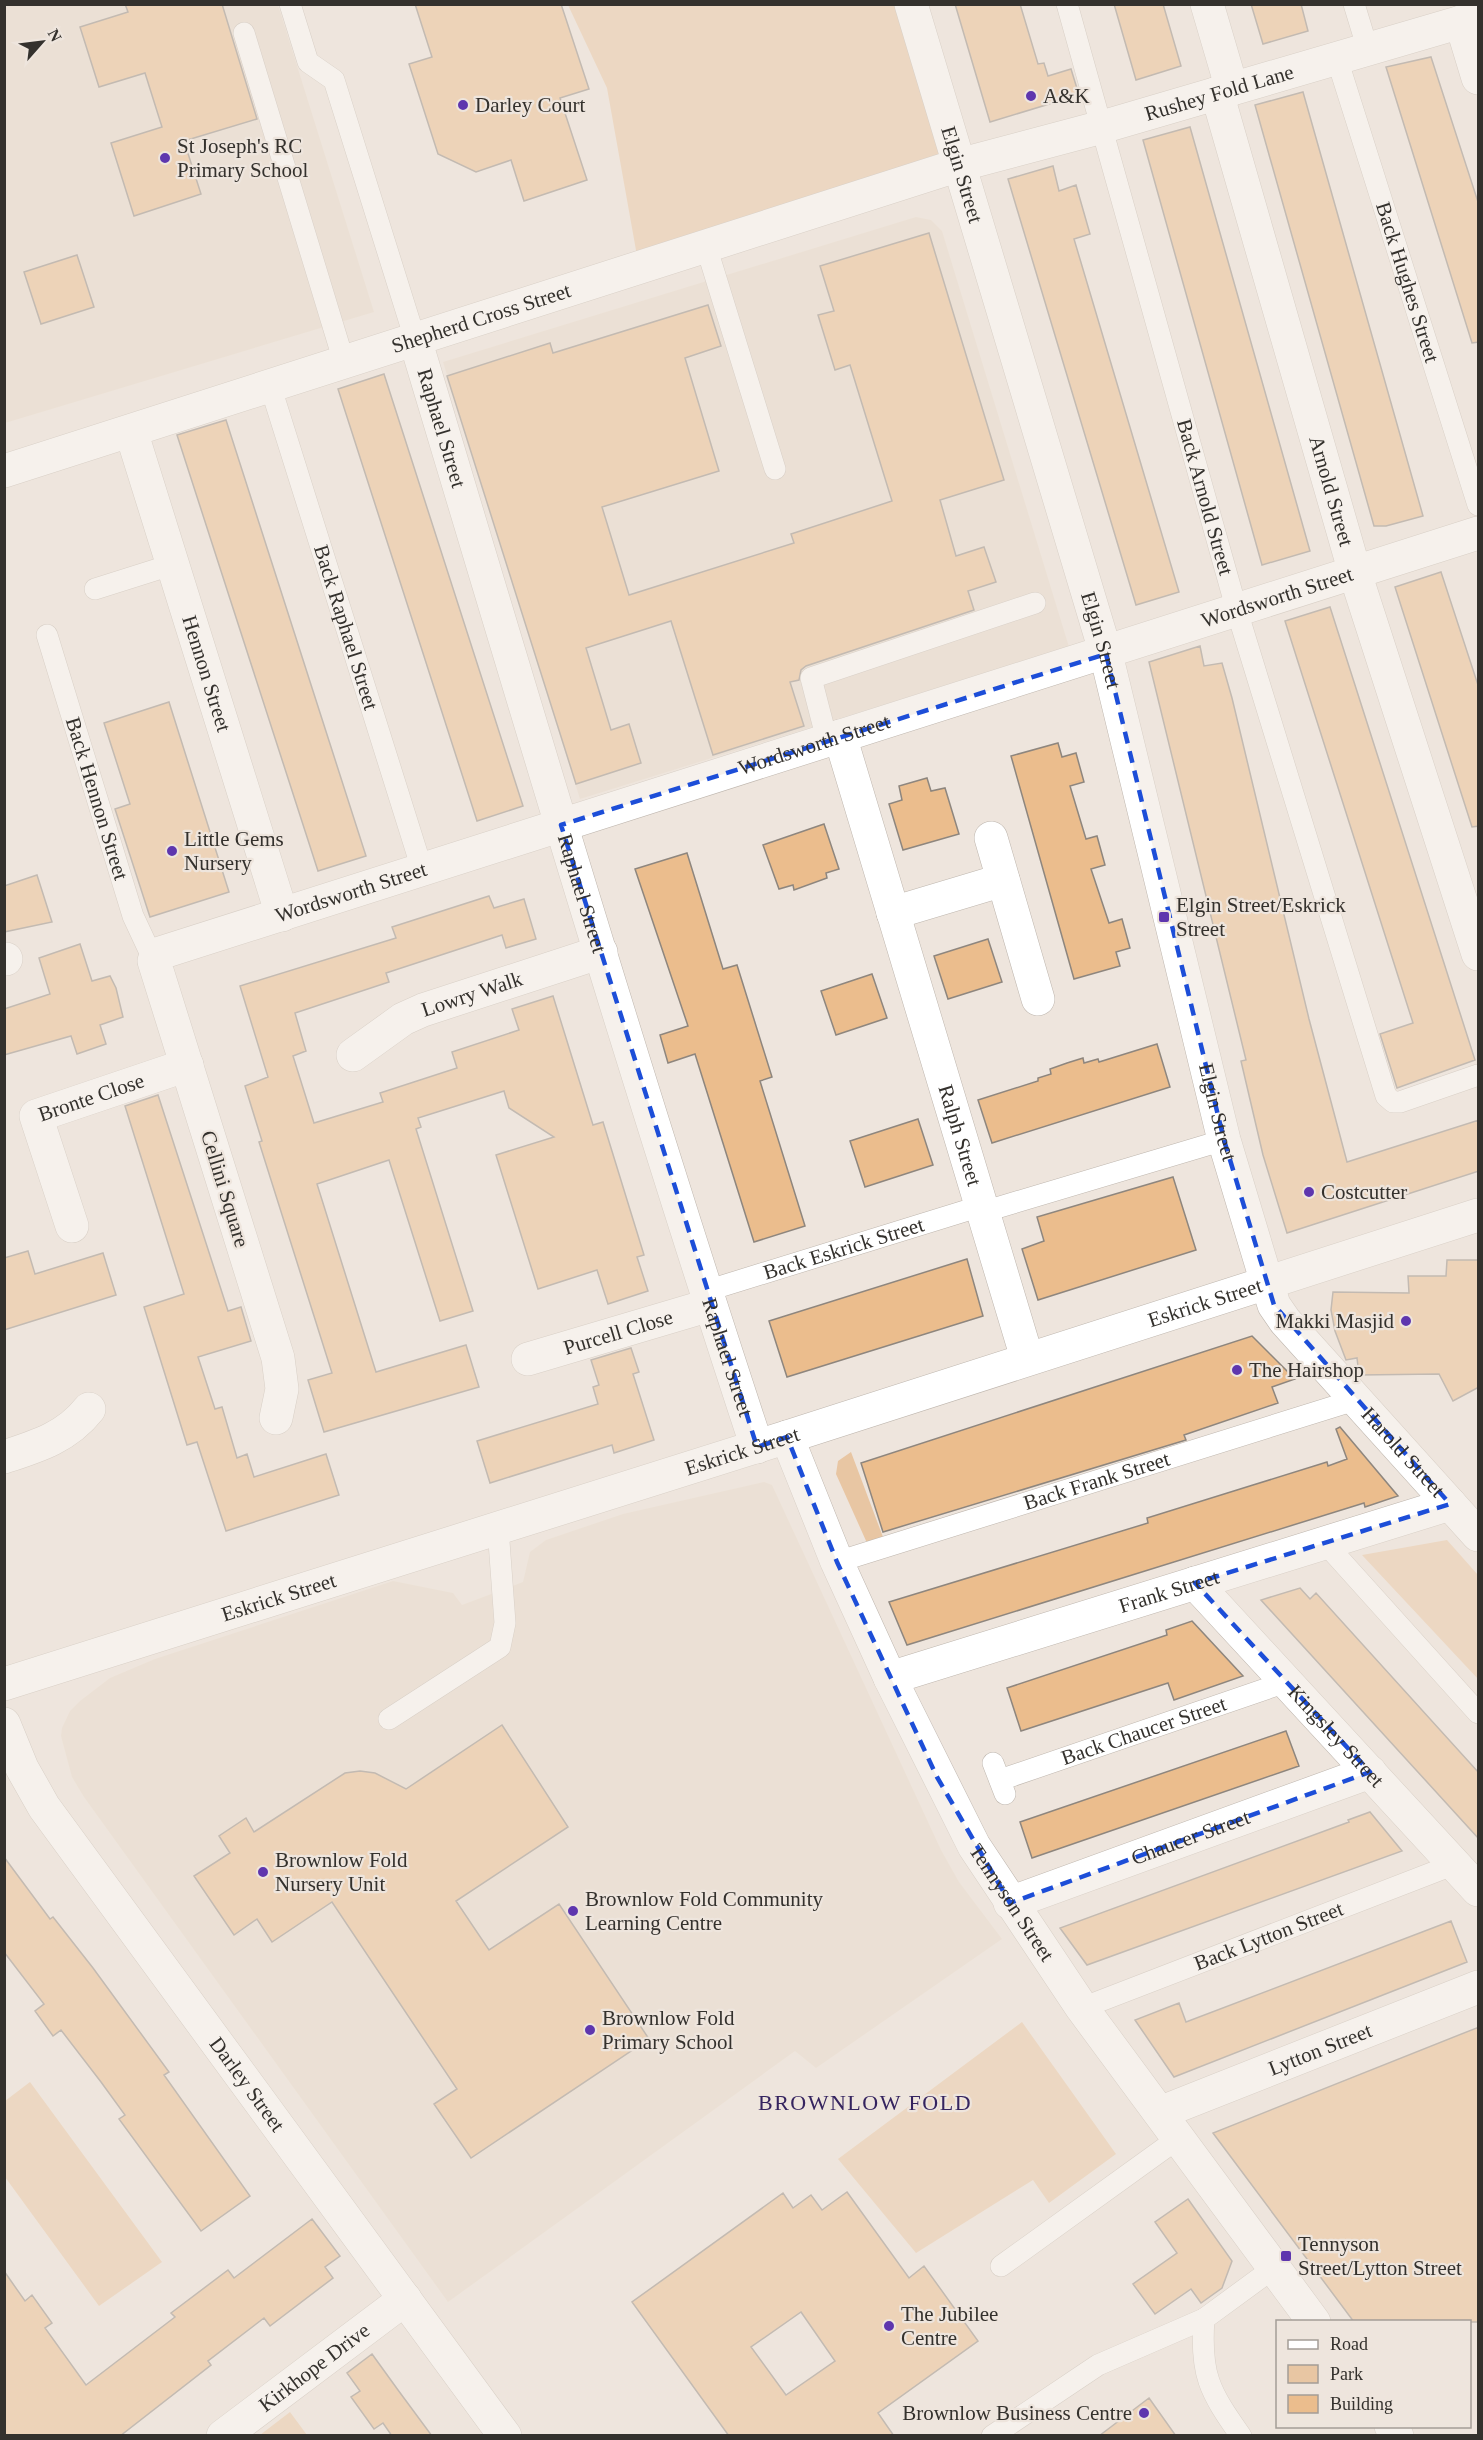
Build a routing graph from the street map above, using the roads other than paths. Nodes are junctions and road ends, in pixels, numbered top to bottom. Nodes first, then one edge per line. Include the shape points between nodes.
1 (290, 4) edge
2 (911, 4) edge
3 (1066, 4) edge
4 (1207, 4) edge
5 (1354, 4) edge
6 (1470, 19) edge
7 (244, 33) dead end
8 (1368, 50) junction
9 (1336, 59) junction
10 (1479, 78) edge
11 (1224, 91) junction
12 (1102, 127) junction
13 (959, 165) junction
14 (706, 246) junction
15 (414, 339) junction
16 (344, 362) junction
17 (270, 385) junction
18 (131, 430) junction
19 (775, 470) dead end
20 (4, 471) edge
21 (1479, 505) edge
22 (1479, 533) edge
23 (174, 564) junction
24 (1355, 573) junction
25 (95, 589) dead end
26 (1035, 603) dead end
27 (1237, 611) junction
28 (46, 635) dead end
29 (1106, 654) junction
30 (834, 738) junction
31 (561, 825) junction
32 (991, 838) dead end
33 (422, 869) junction
34 (1003, 880) junction
35 (894, 913) junction
36 (282, 915) junction
37 (601, 952) junction
38 (1479, 954) edge
39 (154, 961) junction
40 (1038, 999) dead end
41 (353, 1055) dead end
42 (187, 1065) junction
43 (1479, 1075) edge
44 (1224, 1140) junction
45 (982, 1209) junction
46 (1479, 1215) edge
47 (72, 1226) dead end
48 (1267, 1283) junction
49 (708, 1298) junction
50 (1027, 1358) junction
51 (528, 1359) dead end
52 (1355, 1400) junction
53 (89, 1409) dead end
54 (276, 1418) dead end
55 (772, 1442) junction
56 (4, 1457) edge
57 (1469, 1521) edge
58 (498, 1528) junction
59 (1325, 1543) junction
60 (837, 1562) junction
61 (1195, 1583) junction
62 (890, 1678) junction
63 (1286, 1682) junction
64 (4, 1684) edge
65 (1479, 1713) edge
66 (389, 1719) dead end
67 (4, 1724) edge
68 (1370, 1772) junction
69 (999, 1779) dead end
70 (1455, 1864) junction
71 (1479, 1890) edge
72 (1010, 1903) junction
73 (1479, 1987) edge
74 (1083, 2008) junction
75 (1171, 2125) junction
76 (1001, 2266) dead end
77 (1275, 2267) junction
78 (405, 2299) junction
79 (1204, 2319) junction
80 (1313, 2320) edge
81 (223, 2436) edge
82 (505, 2436) edge
83 (992, 2436) edge
84 (1241, 2436) edge

1 - 15 lane via 308,62 334,80
2 - 13 street, Elgin Street
3 - 12 lane, Back Arnold Street
4 - 11 street, Arnold Street
5 - 8 lane
6 - 8 street, Rushey Fold Lane
6 - 10 street
7 - 16 lane
8 - 9 street, Rushey Fold Lane
9 - 11 street, Rushey Fold Lane
9 - 21 lane, Back Hughes Street
11 - 12 street, Rushey Fold Lane
11 - 24 street, Arnold Street
12 - 13 street, Rushey Fold Lane
12 - 27 lane, Back Arnold Street
13 - 14 street, Shepherd Cross Street
13 - 29 street, Elgin Street
14 - 15 street, Shepherd Cross Street
14 - 19 lane
15 - 16 street, Shepherd Cross Street
15 - 31 street, Raphael Street
16 - 17 street, Shepherd Cross Street
17 - 18 street, Shepherd Cross Street
17 - 33 lane, Back Raphael Street
18 - 20 street, Shepherd Cross Street
18 - 23 street, Hennon Street
22 - 24 street, Wordsworth Street
23 - 25 lane
23 - 36 street, Hennon Street
24 - 27 street, Wordsworth Street
24 - 38 street, Arnold Street
26 - 30 lane via 811,678
27 - 29 street, Wordsworth Street
27 - 43 lane, Back Arnold Street via 1386,1096 1392,1102 1400,1102
28 - 39 lane, Back Hennon Street via 133,916
29 - 30 street, Wordsworth Street
29 - 44 street, Elgin Street
30 - 31 street, Wordsworth Street
30 - 35 street, Ralph Street
31 - 33 street, Wordsworth Street
31 - 37 street, Raphael Street
32 - 34 street
33 - 36 street, Wordsworth Street
34 - 35 street
34 - 40 street
35 - 45 street, Ralph Street
36 - 39 street, Wordsworth Street via 163,950
37 - 41 street, Lowry Walk via 423,1010 402,1019
37 - 49 street, Raphael Street
39 - 42 street, Cellini Square
42 - 47 street, Bronte Close via 36,1116
42 - 54 street, Cellini Square via 278,1358 282,1389
44 - 45 lane, Back Eskrick Street
44 - 48 street, Elgin Street
45 - 49 lane, Back Eskrick Street
45 - 50 street, Ralph Street
46 - 48 street, Eskrick Street
48 - 50 street, Eskrick Street
48 - 52 street, Harold Street via 1279,1314
49 - 51 street, Purcell Close
49 - 55 street, Raphael Street
50 - 55 street, Eskrick Street
52 - 57 street, Harold Street
52 - 60 lane, Back Frank Street
53 - 56 street via 77,1424 57,1437
55 - 58 street, Eskrick Street
55 - 60 street, Tennyson Street
57 - 59 street, Frank Street
58 - 64 street, Eskrick Street
58 - 66 lane via 505,1623 500,1647
59 - 61 street, Frank Street
59 - 65 lane
60 - 62 street, Tennyson Street
61 - 62 street, Frank Street
61 - 63 street, Kingsley Street
62 - 72 street, Tennyson Street via 948,1798
63 - 68 street, Kingsley Street
63 - 69 lane, Back Chaucer Street
67 - 78 street, Darley Street via 44,1807
68 - 70 street, Kingsley Street
68 - 72 street, Chaucer Street
70 - 71 street, Kingsley Street
70 - 74 lane, Back Lytton Street
72 - 74 street, Tennyson Street
73 - 75 street, Lytton Street
74 - 75 street, Tennyson Street
75 - 76 lane
75 - 77 street, Tennyson Street
77 - 79 lane
77 - 80 street, Tennyson Street
78 - 81 street, Kirkhope Drive
78 - 82 street, Darley Street
79 - 83 lane via 1098,2365
79 - 84 lane via 1202,2354 1207,2379

